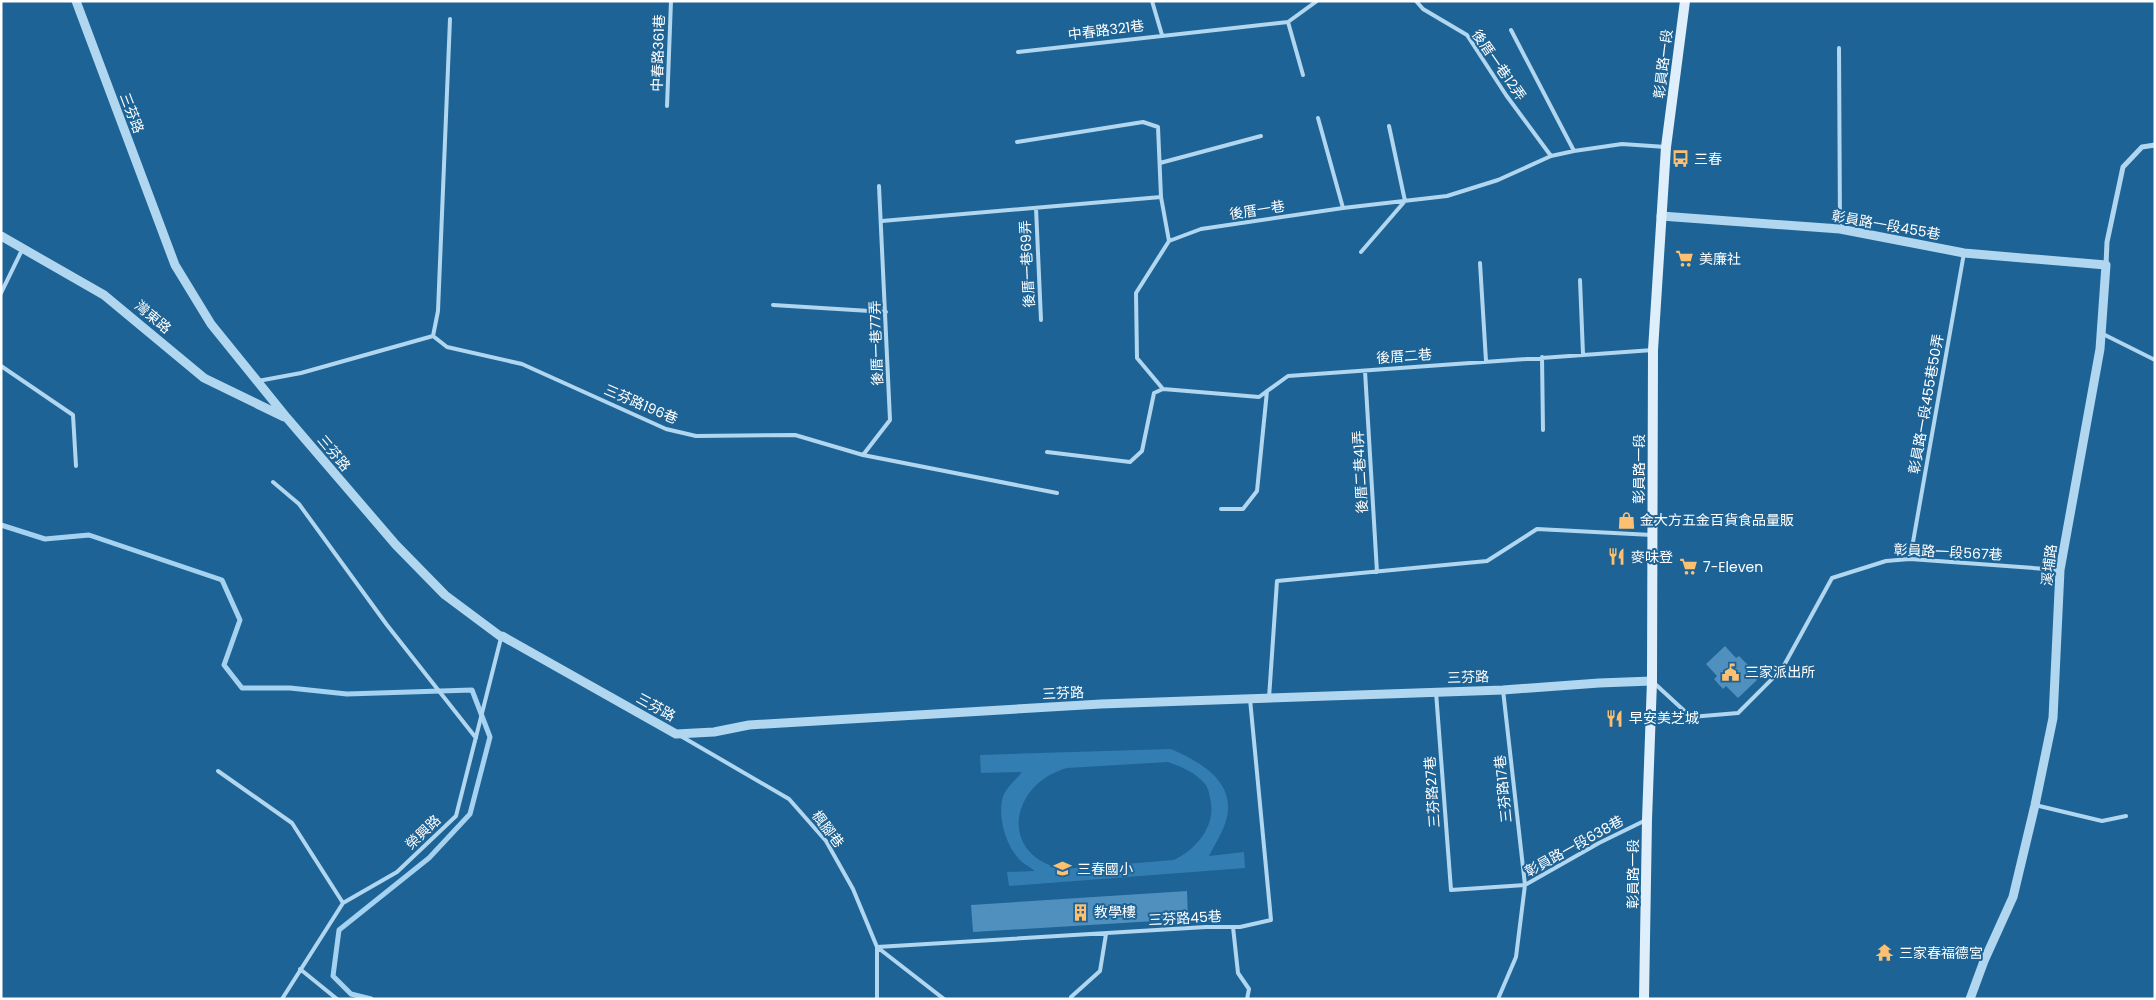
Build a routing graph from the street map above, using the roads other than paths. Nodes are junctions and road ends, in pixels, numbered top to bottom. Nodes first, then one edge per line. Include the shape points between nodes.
1 (76, 1) edge
2 (670, 1) edge
3 (1152, 1) edge
4 (1317, 1) edge
5 (1416, 1) edge
6 (1685, 1) edge
7 (450, 19) dead end
8 (1288, 22) junction
9 (1511, 30) dead end
10 (1162, 35) junction
11 (1839, 48) dead end
12 (1018, 52) dead end
13 (1303, 75) dead end
14 (667, 106) dead end
15 (1318, 118) dead end
16 (1389, 126) dead end
17 (1261, 136) dead end
18 (1016, 142) dead end
19 (2155, 145) edge
20 (1666, 147) junction
21 (1574, 151) junction
22 (1551, 156) junction
23 (1160, 164) junction
24 (879, 186) dead end
25 (1161, 197) junction
26 (1405, 201) junction
27 (1036, 208) junction
28 (1343, 208) junction
29 (1661, 216) junction
30 (882, 221) junction
31 (1840, 229) junction
32 (1, 236) edge
33 (1169, 240) junction
34 (23, 249) junction
35 (1361, 252) dead end
36 (1964, 253) junction
37 (1480, 263) dead end
38 (2106, 265) junction
39 (1580, 280) dead end
40 (1, 293) edge
41 (773, 305) dead end
42 (886, 312) junction
43 (1041, 320) dead end
44 (2101, 332) junction
45 (433, 336) junction
46 (1652, 350) junction
47 (1583, 354) junction
48 (1542, 357) junction
49 (2155, 360) edge
50 (1486, 361) junction
51 (1, 366) edge
52 (1365, 370) junction
53 (257, 381) junction
54 (1163, 389) junction
55 (1267, 392) junction
56 (287, 418) junction
57 (1544, 430) dead end
58 (1047, 452) dead end
59 (863, 456) junction
60 (76, 466) dead end
61 (273, 482) dead end
62 (1057, 493) dead end
63 (1222, 509) dead end
64 (1652, 535) junction
65 (1910, 559) junction
66 (2060, 570) junction
67 (1377, 572) junction
68 (502, 636) junction
69 (1652, 681) junction
70 (1503, 690) junction
71 (1436, 692) junction
72 (1250, 699) junction
73 (1269, 699) junction
74 (676, 734) junction
75 (476, 738) junction
76 (218, 771) dead end
77 (2035, 805) junction
78 (2126, 816) dead end
79 (1647, 820) junction
80 (1525, 885) junction
81 (1451, 890) joint
82 (343, 903) junction
83 (1232, 927) junction
84 (1106, 934) junction
85 (878, 947) junction
86 (300, 969) junction
87 (1070, 997) dead end
88 (282, 999) edge
89 (337, 999) edge
90 (876, 999) edge
91 (944, 999) edge
92 (1247, 999) edge
93 (1498, 999) edge
94 (1644, 999) edge
95 (1970, 999) edge

1 - 53 street, 三芬路 via 175,265 211,324
2 - 14 lane, 中春路361巷
3 - 10 lane, 中春路321巷
4 - 8 lane
5 - 22 lane, 後厝一巷12弄 via 1423,9 1467,35
6 - 20 main road, 彰員路一段
7 - 45 lane via 438,312
8 - 10 lane
8 - 13 lane
9 - 21 lane
10 - 12 lane, 中春路321巷
11 - 31 lane
15 - 28 lane
16 - 26 lane
17 - 23 lane
18 - 23 lane via 1144,122 1158,127
19 - 38 street, 溪埔路 via 2142,147 2123,166 2107,242
20 - 21 lane, 後厝一巷 via 1622,144
20 - 29 main road, 彰員路一段
21 - 22 lane, 後厝一巷
22 - 26 lane, 後厝一巷 via 1498,180 1447,196
23 - 25 lane
24 - 30 lane, 後厝一巷77弄
25 - 27 lane
25 - 33 lane
26 - 28 lane, 後厝一巷
26 - 35 lane
27 - 30 lane
27 - 43 lane, 後厝一巷69弄
28 - 33 lane, 後厝一巷 via 1201,229
29 - 31 street, 彰員路一段455巷
29 - 46 main road, 彰員路一段
30 - 42 lane, 後厝一巷77弄
31 - 36 street, 彰員路一段455巷
32 - 34 street, 灣東路
33 - 54 lane via 1136,293 1137,358
34 - 40 lane
34 - 56 street, 灣東路 via 104,295 204,378
36 - 38 street, 彰員路一段455巷
36 - 65 lane, 彰員路一段455巷50弄
37 - 50 lane
38 - 44 street, 溪埔路
39 - 47 lane
41 - 42 lane
42 - 59 lane, 後厝一巷77弄 via 890,420
44 - 49 lane
44 - 66 street, 溪埔路
45 - 53 lane via 301,374
45 - 59 lane, 三芬路196巷 via 447,347 522,364 666,429 696,436 795,435
46 - 47 lane, 後厝二巷
46 - 64 main road, 彰員路一段
47 - 48 lane, 後厝二巷
48 - 50 lane, 後厝二巷
48 - 57 lane
50 - 52 lane, 後厝二巷
51 - 60 lane via 73,415
52 - 55 lane, 後厝二巷 via 1288,376
52 - 67 lane, 後厝二巷41弄
53 - 56 street, 三芬路
54 - 55 lane, 後厝二巷 via 1259,397
54 - 58 lane via 1154,393 1142,451 1130,462
55 - 63 lane via 1257,491 1242,509
56 - 68 street, 三芬路 via 396,546 445,595
59 - 62 lane, 三芬路196巷
61 - 75 lane via 298,504
64 - 67 lane via 1537,529 1486,562
64 - 69 main road, 彰員路一段
65 - 66 lane, 彰員路一段567巷
65 - 69 lane, 彰員路一段567巷 via 1886,561 1832,578 1782,669 1738,713 1691,716
66 - 77 street, 溪埔路 via 2053,718
67 - 73 lane via 1278,581
68 - 74 street, 三芬路
68 - 75 lane, 榮興路
69 - 70 street, 三芬路
69 - 79 main road, 彰員路一段
70 - 71 street, 三芬路
70 - 80 lane, 三芬路17巷
71 - 73 street, 三芬路
71 - 81 lane, 三芬路27巷
72 - 73 street, 三芬路
72 - 74 street, 三芬路 via 1101,704 759,724 714,732
72 - 83 lane, 三芬路45巷 via 1271,920
74 - 85 lane, 楓腳巷 via 789,799 826,841 853,889
75 - 82 lane, 榮興路 via 456,816 398,872
76 - 82 lane via 292,823
77 - 78 lane via 2102,822
77 - 95 street, 溪埔路 via 2013,897
79 - 80 lane, 彰員路一段638巷
79 - 94 main road, 彰員路一段
80 - 81 lane, 彰員路一段638巷
80 - 93 lane, 三芬路17巷 via 1516,957
82 - 86 lane, 榮興路
83 - 84 lane, 三芬路45巷
83 - 92 lane via 1238,973 1248,989
84 - 85 lane, 三芬路45巷
84 - 87 lane via 1100,970
85 - 90 lane, 楓腳巷
85 - 91 lane
86 - 88 lane, 榮興路
86 - 89 lane

